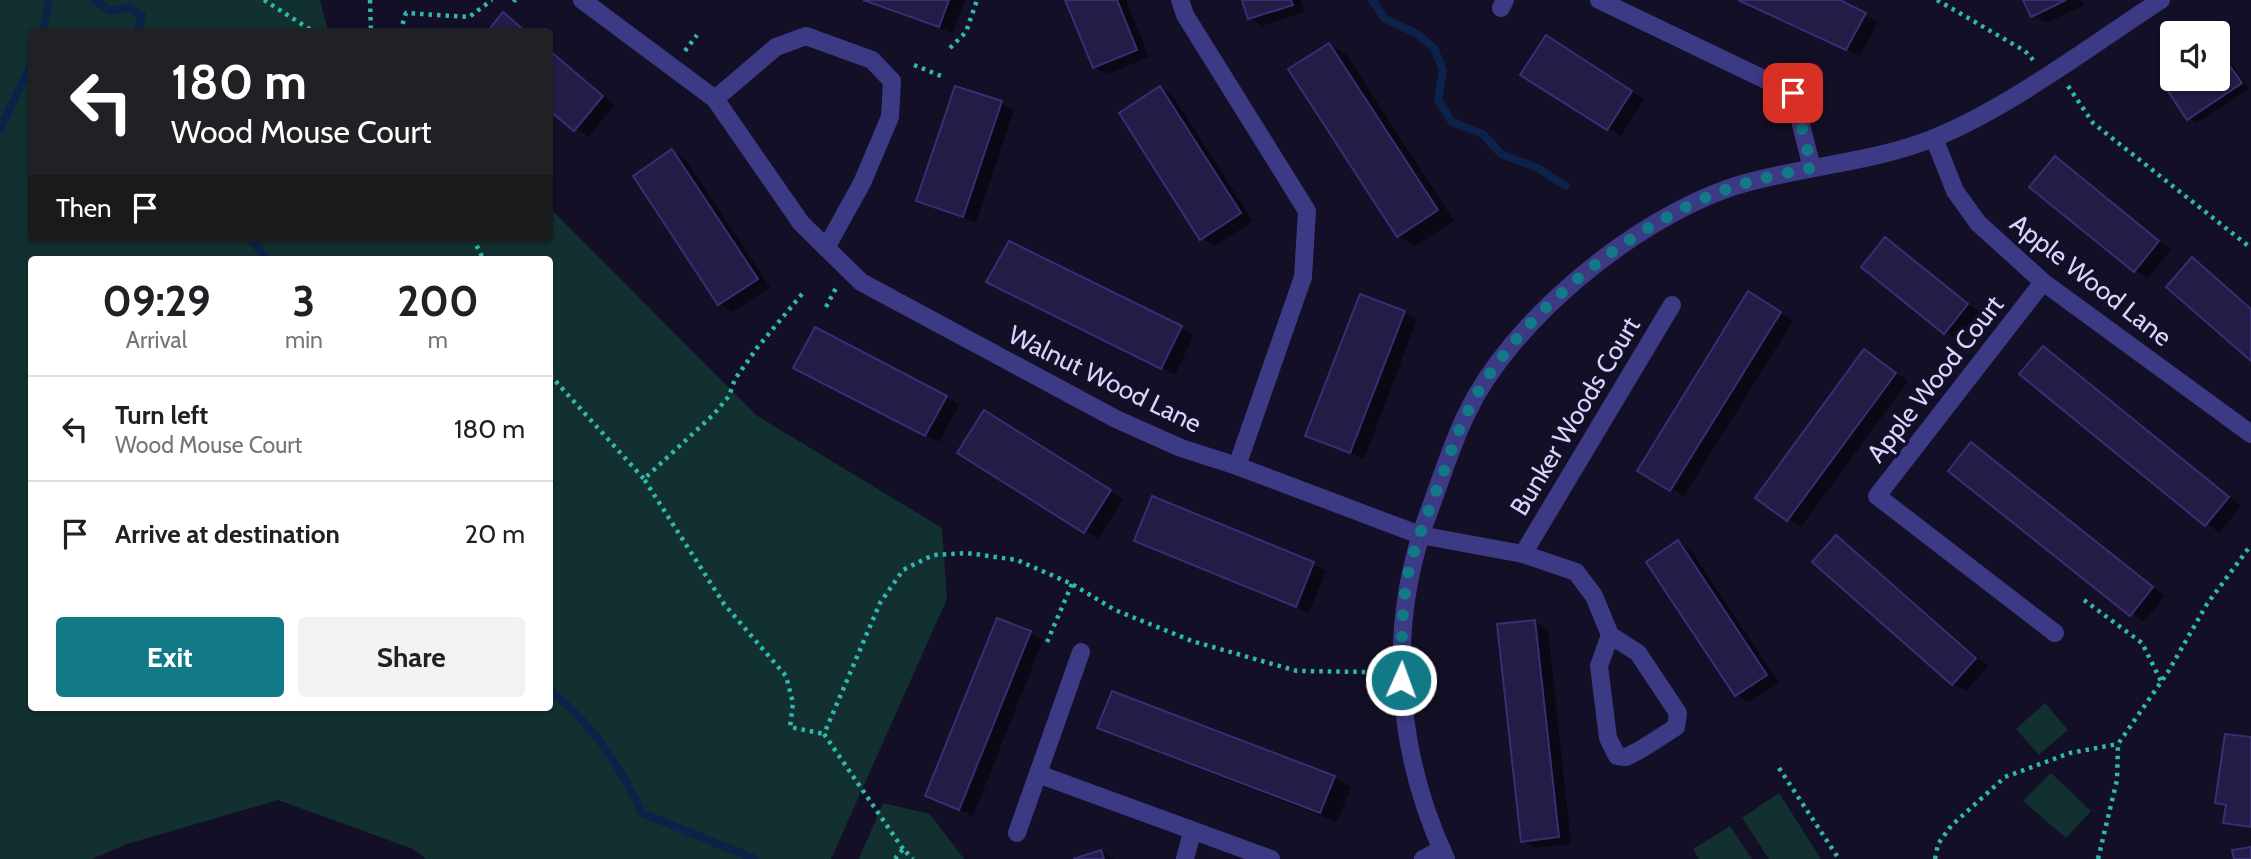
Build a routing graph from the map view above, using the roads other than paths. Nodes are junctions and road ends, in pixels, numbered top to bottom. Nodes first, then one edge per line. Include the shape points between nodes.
1 (582, 0) edge
2 (1180, 0) edge
3 (1599, 0) edge
4 (2161, 0) edge
5 (715, 99) junction
6 (1934, 138) junction
7 (1812, 168) junction
8 (826, 248) junction
9 (2043, 282) junction
10 (1672, 305) dead end
11 (2251, 434) edge
12 (1237, 466) junction
13 (1420, 535) junction
14 (1523, 554) junction
15 (2055, 633) dead end
16 (1610, 635) junction
17 (1081, 652) dead end
18 (1038, 774) junction
19 (1192, 832) junction
20 (1017, 833) dead end
21 (1444, 854) edge
22 (1185, 859) edge
23 (1272, 859) edge
24 (1423, 859) edge

1 - 5 street, Walnut Wood Lane
2 - 12 street via 1307,211 1303,277
3 - 7 street via 1793,93
4 - 6 street via 2010,98
5 - 8 street, Walnut Wood Lane via 801,223
5 - 8 street via 776,47 806,36 872,60 892,81 890,117 862,183
6 - 7 street
6 - 9 street, Apple Wood Lane via 1955,191 1978,223
7 - 13 street via 1730,188 1688,207 1617,248 1555,300 1519,337 1466,414
8 - 12 street, Walnut Wood Lane via 861,282 1116,419
9 - 11 street, Apple Wood Lane
9 - 15 street, Apple Wood Court via 1877,496
10 - 14 street, Bunker Woods Court
12 - 13 street, Walnut Wood Lane
13 - 14 street, Walnut Wood Lane
13 - 21 street via 1408,574 1401,680 1412,765
14 - 16 street, Walnut Wood Lane via 1576,572 1594,596
16 - 16 street via 1600,666 1608,738 1616,756 1626,757 1676,727 1679,720 1638,653
17 - 18 street
18 - 19 street
18 - 20 street
19 - 22 street
19 - 23 street
21 - 24 street

